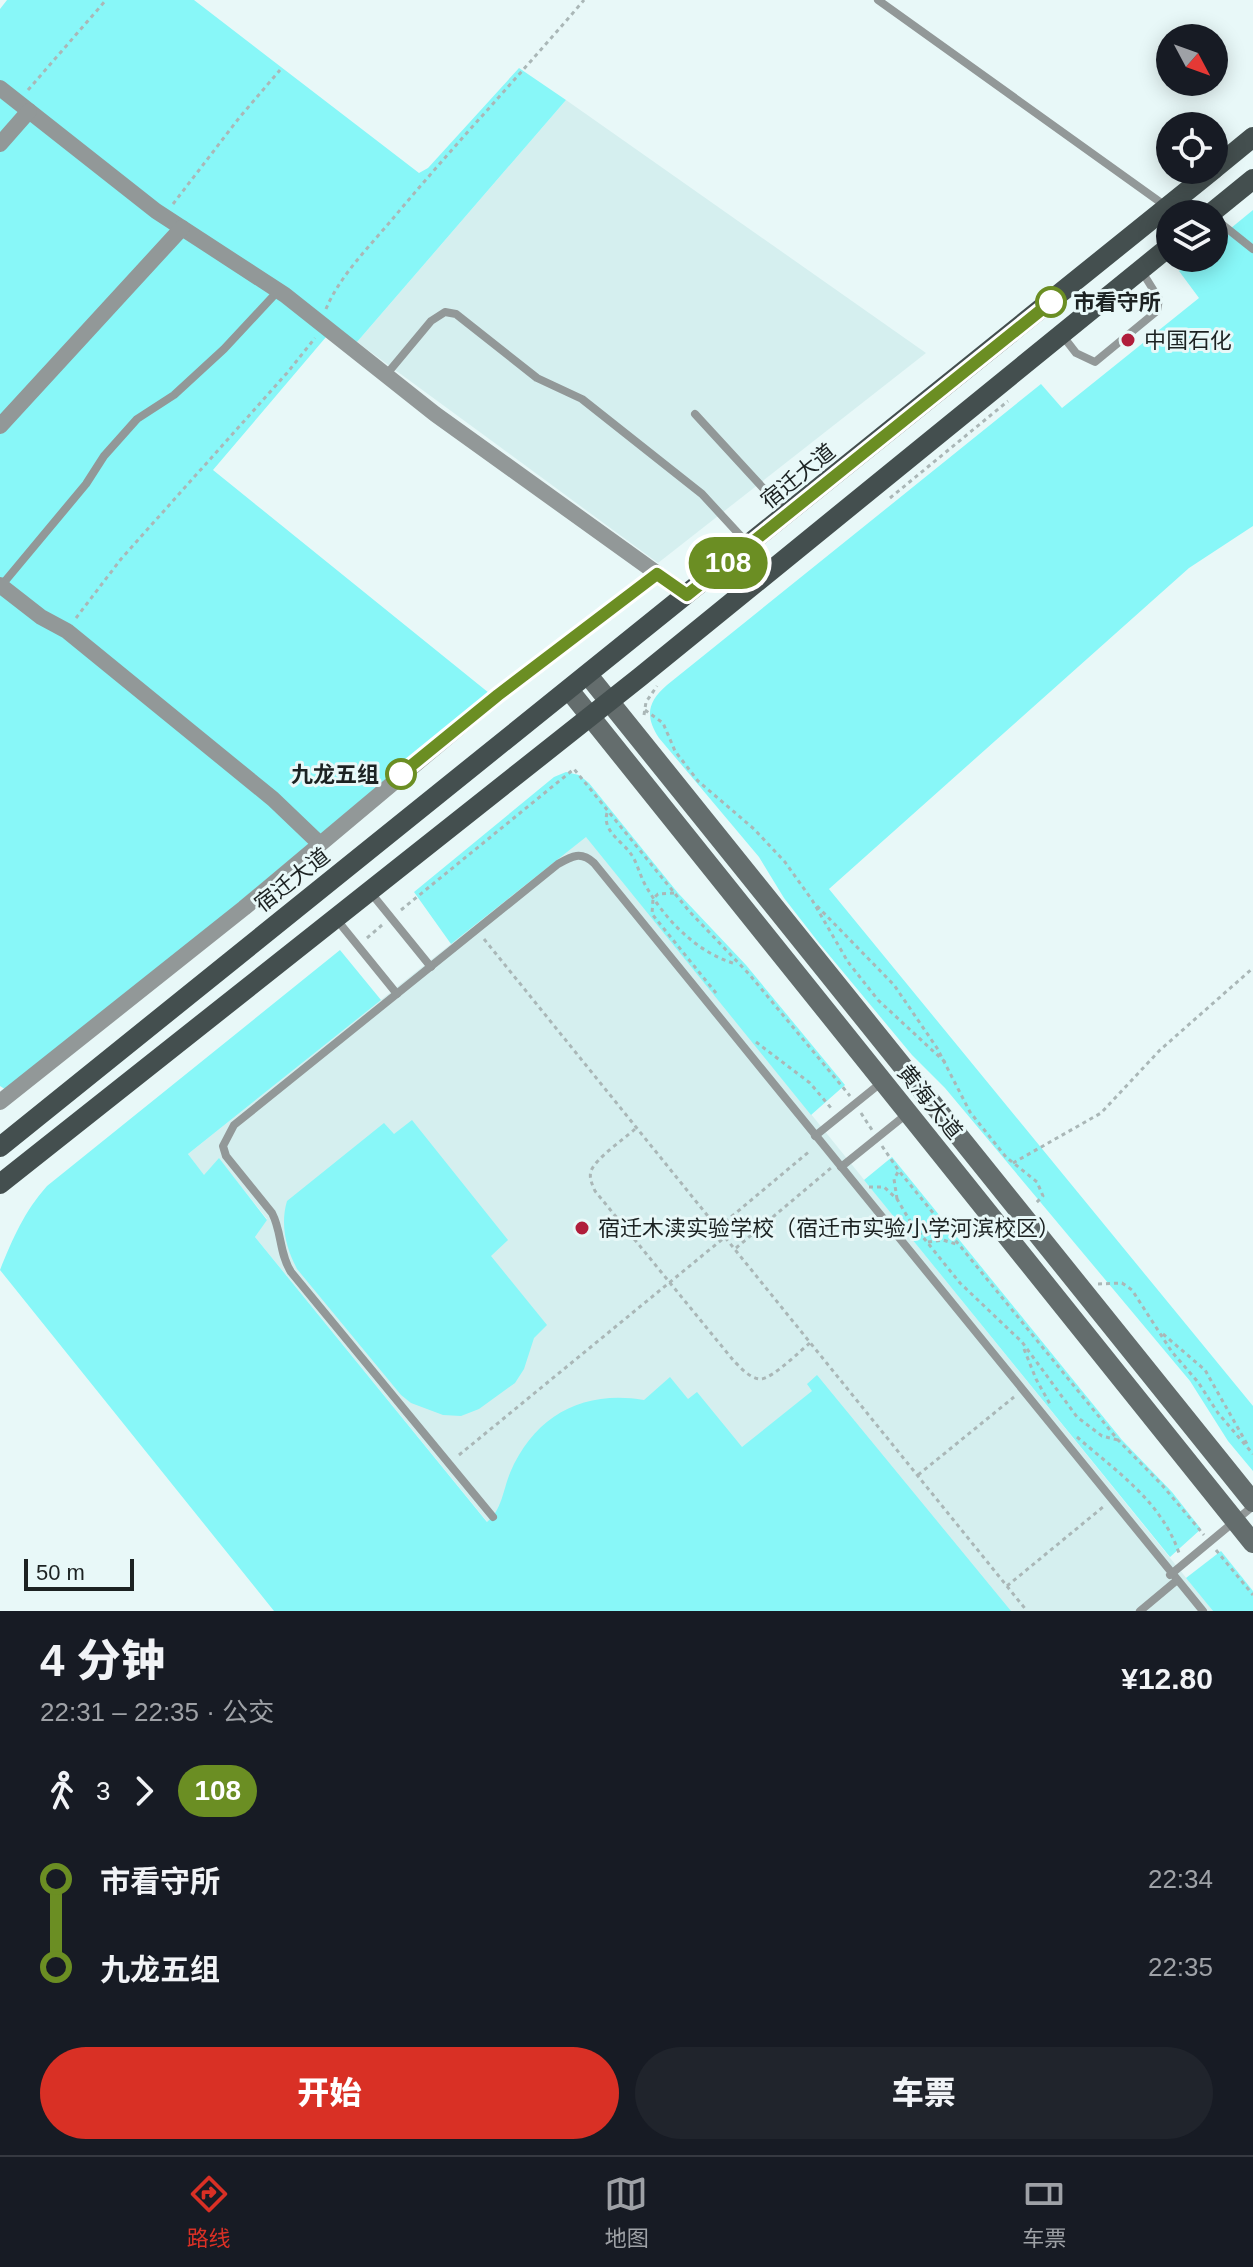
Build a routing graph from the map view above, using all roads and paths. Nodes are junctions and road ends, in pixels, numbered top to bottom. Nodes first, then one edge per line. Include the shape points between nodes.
1 (106, 0) edge
2 (584, 0) edge
3 (878, 0) edge
4 (280, 70) dead end
5 (0, 88) edge
6 (23, 107) junction
7 (1253, 137) edge
8 (0, 144) edge
9 (1228, 158) edge
10 (1253, 179) edge
11 (1199, 184) edge
12 (1182, 200) edge
13 (1156, 201) edge
14 (1228, 202) edge
15 (164, 216) junction
16 (1156, 222) edge
17 (182, 228) junction
18 (1228, 229) edge
19 (1253, 249) edge
20 (1156, 258) edge
21 (1141, 270) junction
22 (278, 291) junction
23 (324, 326) junction
24 (1061, 334) junction
25 (386, 375) junction
26 (1013, 393) dead end
27 (695, 414) dead end
28 (0, 426) edge
29 (885, 502) dead end
30 (788, 515) junction
31 (750, 545) junction
32 (657, 574) junction
33 (0, 586) edge
34 (687, 595) junction
35 (67, 631) junction
36 (588, 675) junction
37 (656, 687) dead end
38 (569, 690) junction
39 (609, 702) junction
40 (645, 710) junction
41 (590, 717) junction
42 (648, 726) dead end
43 (689, 780) dead end
44 (699, 791) dead end
45 (608, 811) junction
46 (319, 843) junction
47 (371, 892) junction
48 (674, 893) junction
49 (653, 899) junction
50 (812, 900) junction
51 (391, 918) junction
52 (336, 919) junction
53 (476, 930) junction
54 (358, 945) junction
55 (740, 965) junction
56 (431, 967) junction
57 (1253, 968) edge
58 (397, 994) junction
59 (720, 998) dead end
60 (751, 1036) dead end
61 (946, 1063) junction
62 (882, 1081) junction
63 (0, 1102) edge
64 (855, 1103) junction
65 (908, 1113) junction
66 (838, 1117) junction
67 (636, 1128) junction
68 (877, 1138) junction
69 (818, 1139) junction
70 (0, 1147) edge
71 (1013, 1163) junction
72 (839, 1165) junction
73 (899, 1171) junction
74 (0, 1184) edge
75 (857, 1188) junction
76 (897, 1199) junction
77 (1034, 1205) dead end
78 (717, 1228) junction
79 (725, 1237) junction
80 (927, 1242) junction
81 (959, 1245) junction
82 (734, 1249) junction
83 (670, 1283) junction
84 (1107, 1295) dead end
85 (1159, 1331) junction
86 (1022, 1342) junction
87 (810, 1343) junction
88 (1022, 1391) junction
89 (1057, 1413) dead end
90 (1073, 1433) dead end
91 (1118, 1440) junction
92 (1253, 1454) edge
93 (449, 1463) junction
94 (918, 1475) junction
95 (1111, 1501) junction
96 (1253, 1504) edge
97 (493, 1517) dead end
98 (1235, 1521) junction
99 (1210, 1542) junction
100 (1253, 1543) edge
101 (1182, 1564) junction
102 (1173, 1578) junction
103 (1007, 1586) junction
104 (1253, 1595) edge
105 (1027, 1611) edge
106 (1140, 1611) edge
107 (1203, 1611) edge

1 - 6 path
2 - 23 path via 371,246 326,307
3 - 13 lane
4 - 15 path
5 - 6 street
6 - 8 street
6 - 15 street
7 - 9 main road, 宿迁大道
10 - 14 main road
11 - 12 main road, 宿迁大道
15 - 17 street
16 - 30 main road, 宿迁大道
17 - 22 street
17 - 28 street
18 - 19 lane
20 - 21 main road
21 - 24 main road
21 - 24 lane via 1159,299 1157,311 1095,362 1076,353
22 - 23 street
22 - 33 lane via 174,395 137,419
23 - 25 street
23 - 35 path via 121,559
24 - 39 main road
25 - 31 lane via 431,321 445,312 456,314 537,378 582,399 702,494
25 - 32 street
26 - 29 path
27 - 30 lane
30 - 31 main road, 宿迁大道
31 - 34 main road, 宿迁大道
32 - 34 street
32 - 46 street via 498,695
33 - 35 street
34 - 36 main road, 宿迁大道
35 - 46 street via 273,799
36 - 38 main road, 宿迁大道
36 - 39 main road, 黄海大道
37 - 40 path
38 - 41 main road, 黄海大道
38 - 70 main road, 宿迁大道
39 - 41 main road
39 - 96 main road, 黄海大道
40 - 42 path
40 - 50 path via 663,723 675,751 698,781 771,845
41 - 47 main road
41 - 62 main road, 黄海大道
43 - 44 path
45 - 48 path
45 - 49 path via 609,829 636,861
45 - 51 path via 574,769
46 - 63 street
47 - 51 lane
47 - 52 main road
48 - 49 path
48 - 55 path
49 - 55 path via 702,948
49 - 59 path via 652,914
50 - 61 path via 894,985
50 - 61 path via 862,981
51 - 54 path
51 - 56 lane
52 - 54 lane
52 - 74 main road
53 - 56 lane
53 - 67 path
53 - 69 lane via 558,864 578,854 587,856
54 - 58 lane
55 - 64 path
56 - 58 lane
57 - 71 path via 1160,1050 1101,1113
58 - 93 lane via 234,1125 223,1146 272,1213 291,1272
60 - 66 path via 810,1083
61 - 71 path via 970,1112
62 - 64 lane
62 - 65 main road, 黄海大道
64 - 66 lane
64 - 68 path
65 - 68 lane
65 - 98 main road, 黄海大道
66 - 69 lane
67 - 78 path
67 - 83 path via 598,1161 590,1179
68 - 72 lane
68 - 73 path
69 - 72 lane
69 - 78 path
71 - 77 path via 1042,1189 1043,1196
72 - 75 lane
72 - 82 path
73 - 76 path via 894,1179
73 - 81 path
75 - 76 path via 884,1187
75 - 88 lane
76 - 80 path
78 - 79 path
79 - 82 path
79 - 83 path
80 - 81 path
80 - 86 path via 960,1283
81 - 91 path
82 - 87 path
83 - 87 path via 752,1376 771,1374
83 - 93 path
84 - 85 path via 1098,1284 1126,1285
85 - 92 path
85 - 92 path via 1205,1370
86 - 89 path
86 - 91 path via 1077,1417 1102,1436
87 - 94 path
88 - 94 path
88 - 95 lane
90 - 101 path via 1150,1503
91 - 99 path
93 - 97 lane
94 - 103 path
95 - 102 lane
95 - 103 path
96 - 98 lane
98 - 99 lane
98 - 100 main road, 黄海大道
99 - 101 lane
99 - 104 path
101 - 102 lane
102 - 106 lane
102 - 107 lane
103 - 105 path

